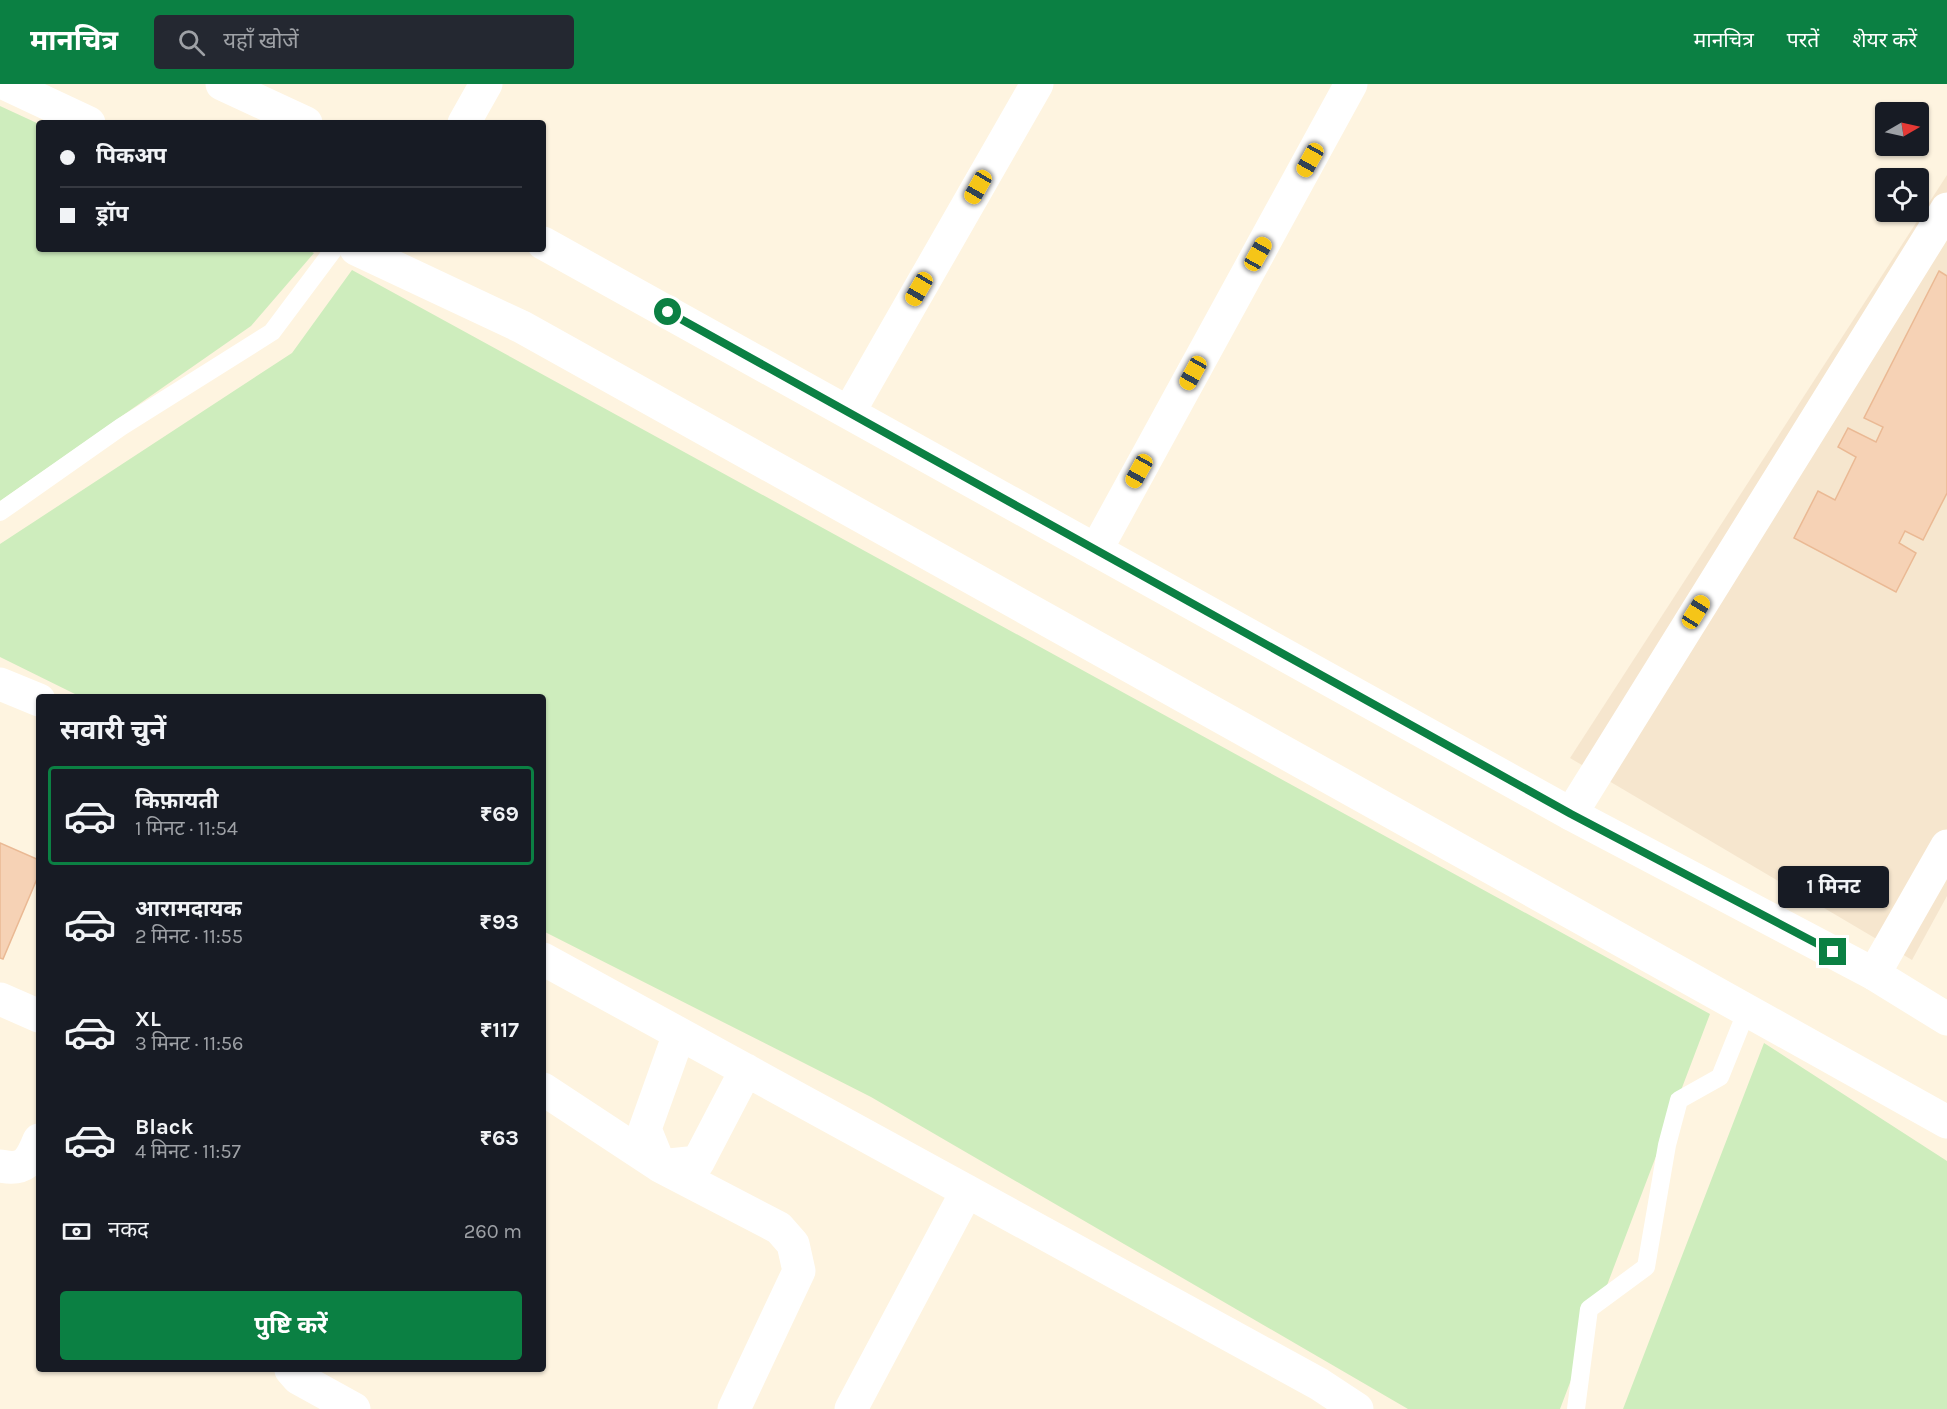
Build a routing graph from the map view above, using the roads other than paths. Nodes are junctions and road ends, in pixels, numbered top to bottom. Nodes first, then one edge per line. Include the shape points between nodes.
1 (6, 84) edge
2 (222, 84) edge
3 (486, 84) edge
4 (1037, 84) edge
5 (1351, 84) edge
6 (83, 120) edge
7 (300, 120) edge
8 (466, 120) edge
9 (1947, 209) edge
10 (546, 245) edge
11 (332, 252) edge
12 (362, 252) edge
13 (849, 412) junction
14 (0, 512) edge
15 (1096, 550) junction
16 (0, 684) edge
17 (36, 699) edge
18 (1571, 814) junction
19 (1947, 846) edge
20 (546, 961) edge
21 (1874, 974) junction
22 (0, 999) edge
23 (1747, 1010) junction
24 (36, 1015) edge
25 (1947, 1019) edge
26 (679, 1034) junction
27 (746, 1070) junction
28 (546, 1091) edge
29 (1947, 1122) edge
30 (36, 1147) edge
31 (0, 1166) edge
32 (660, 1166) junction
33 (967, 1191) junction
34 (293, 1372) edge
35 (354, 1409) edge
36 (734, 1409) edge
37 (851, 1409) edge
38 (1357, 1409) edge
39 (1576, 1409) edge

1 - 6 street
2 - 7 street
3 - 8 street
4 - 13 street
5 - 15 street
9 - 18 street
10 - 13 street
11 - 14 lane via 272,332 121,427
12 - 23 street via 522,327
13 - 15 street
15 - 18 street
16 - 17 street
18 - 21 street
19 - 21 street
20 - 26 street
21 - 25 street
22 - 24 street
23 - 29 street
23 - 39 lane via 1720,1077 1679,1100 1667,1144 1646,1267 1589,1309
26 - 27 street
26 - 32 street via 645,1129
27 - 32 street via 698,1162
27 - 33 street
28 - 32 street
30 - 31 street via 24,1165 14,1169
32 - 36 street via 779,1228 793,1244 799,1271
33 - 37 street
33 - 38 street via 1319,1384
34 - 35 street

